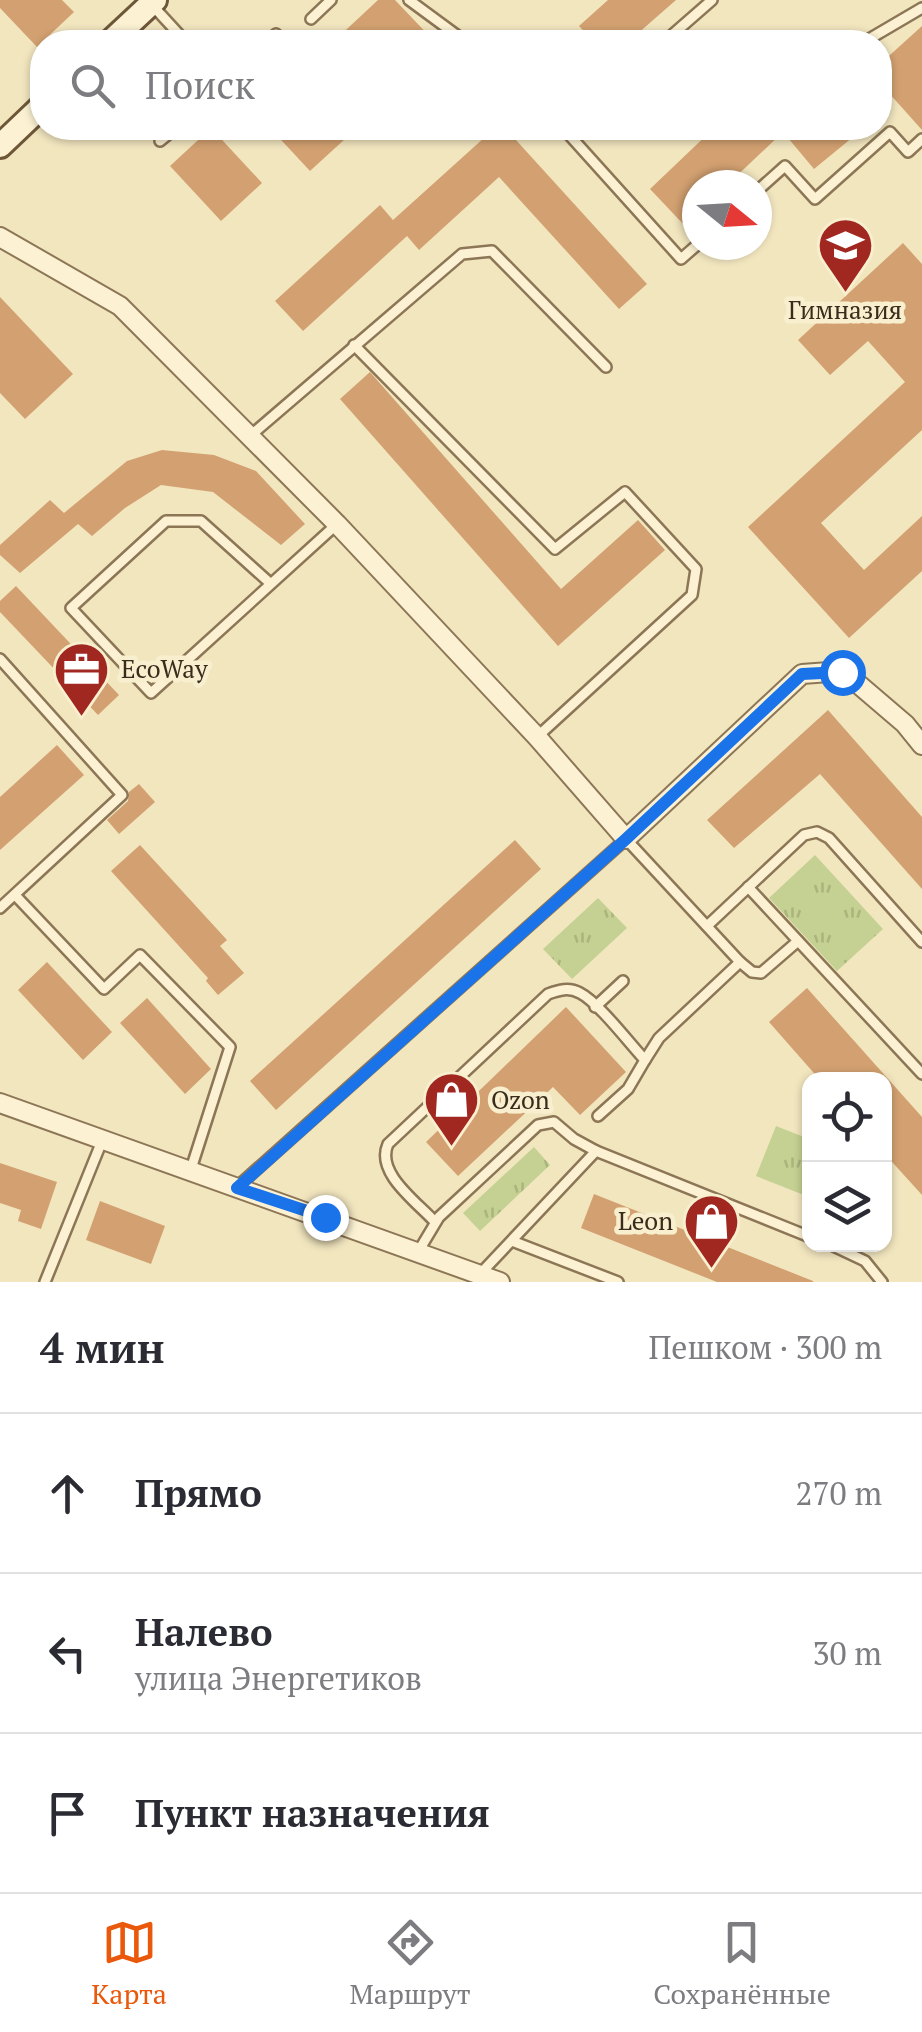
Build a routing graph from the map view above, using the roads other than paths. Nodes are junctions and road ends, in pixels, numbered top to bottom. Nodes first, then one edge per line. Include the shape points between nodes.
1 (331, 0) edge
2 (409, 0) edge
3 (712, 0) edge
4 (153, 2) edge
5 (922, 8) edge
6 (311, 19) dead end
7 (123, 30) edge
8 (176, 30) edge
9 (450, 30) edge
10 (678, 30) edge
11 (884, 30) edge
12 (30, 117) edge
13 (892, 134) edge
14 (922, 139) edge
15 (162, 140) edge
16 (576, 140) edge
17 (881, 140) edge
18 (160, 142) dead end
19 (0, 146) edge
20 (772, 178) edge
21 (0, 236) edge
22 (682, 258) edge
23 (354, 345) junction
24 (606, 367) dead end
25 (250, 436) junction
26 (337, 524) junction
27 (271, 584) junction
28 (0, 660) edge
29 (536, 737) junction
30 (922, 745) edge
31 (626, 839) junction
32 (748, 887) junction
33 (15, 895) junction
34 (0, 908) edge
35 (707, 926) junction
36 (798, 941) junction
37 (922, 942) edge
38 (740, 962) junction
39 (622, 981) dead end
40 (595, 1006) junction
41 (645, 1060) junction
42 (922, 1074) edge
43 (0, 1103) edge
44 (598, 1116) dead end
45 (103, 1138) junction
46 (596, 1152) junction
47 (191, 1170) junction
48 (237, 1188) junction
49 (436, 1222) junction
50 (802, 1234) edge
51 (512, 1241) junction
52 (418, 1252) junction
53 (845, 1252) edge
54 (480, 1274) junction
55 (45, 1282) edge
56 (500, 1282) edge
57 (618, 1282) edge
58 (882, 1282) edge

1 - 6 lane
2 - 9 lane
3 - 10 lane
4 - 7 main road
4 - 8 lane
5 - 11 lane
12 - 19 main road
13 - 14 lane via 908,152
15 - 18 lane
16 - 22 lane
17 - 20 lane via 815,199 785,166
21 - 25 street via 120,306
23 - 24 lane via 462,254 492,250
23 - 25 lane
23 - 29 lane via 555,549 626,492 696,570 692,596
25 - 26 street
26 - 27 lane
26 - 29 street
27 - 27 lane via 201,521 166,521 71,608 150,693
28 - 33 lane via 122,795
29 - 31 street
30 - 31 street via 842,672 802,674
31 - 35 lane
31 - 48 lane
32 - 35 lane
32 - 36 lane
32 - 37 lane via 804,835 822,834
33 - 34 lane
33 - 47 lane via 104,989 140,955 230,1047
35 - 38 lane
36 - 38 lane via 761,973
36 - 42 lane
38 - 41 lane via 659,1038
39 - 40 lane
40 - 41 lane
40 - 49 lane via 571,990 548,994 388,1144 386,1168
41 - 44 lane
43 - 45 street
45 - 47 street
45 - 55 lane
46 - 49 lane via 544,1122
46 - 50 lane
46 - 51 lane
47 - 48 street
48 - 52 street
49 - 52 lane
51 - 54 lane
51 - 57 lane
52 - 54 street
53 - 58 lane
54 - 56 street

